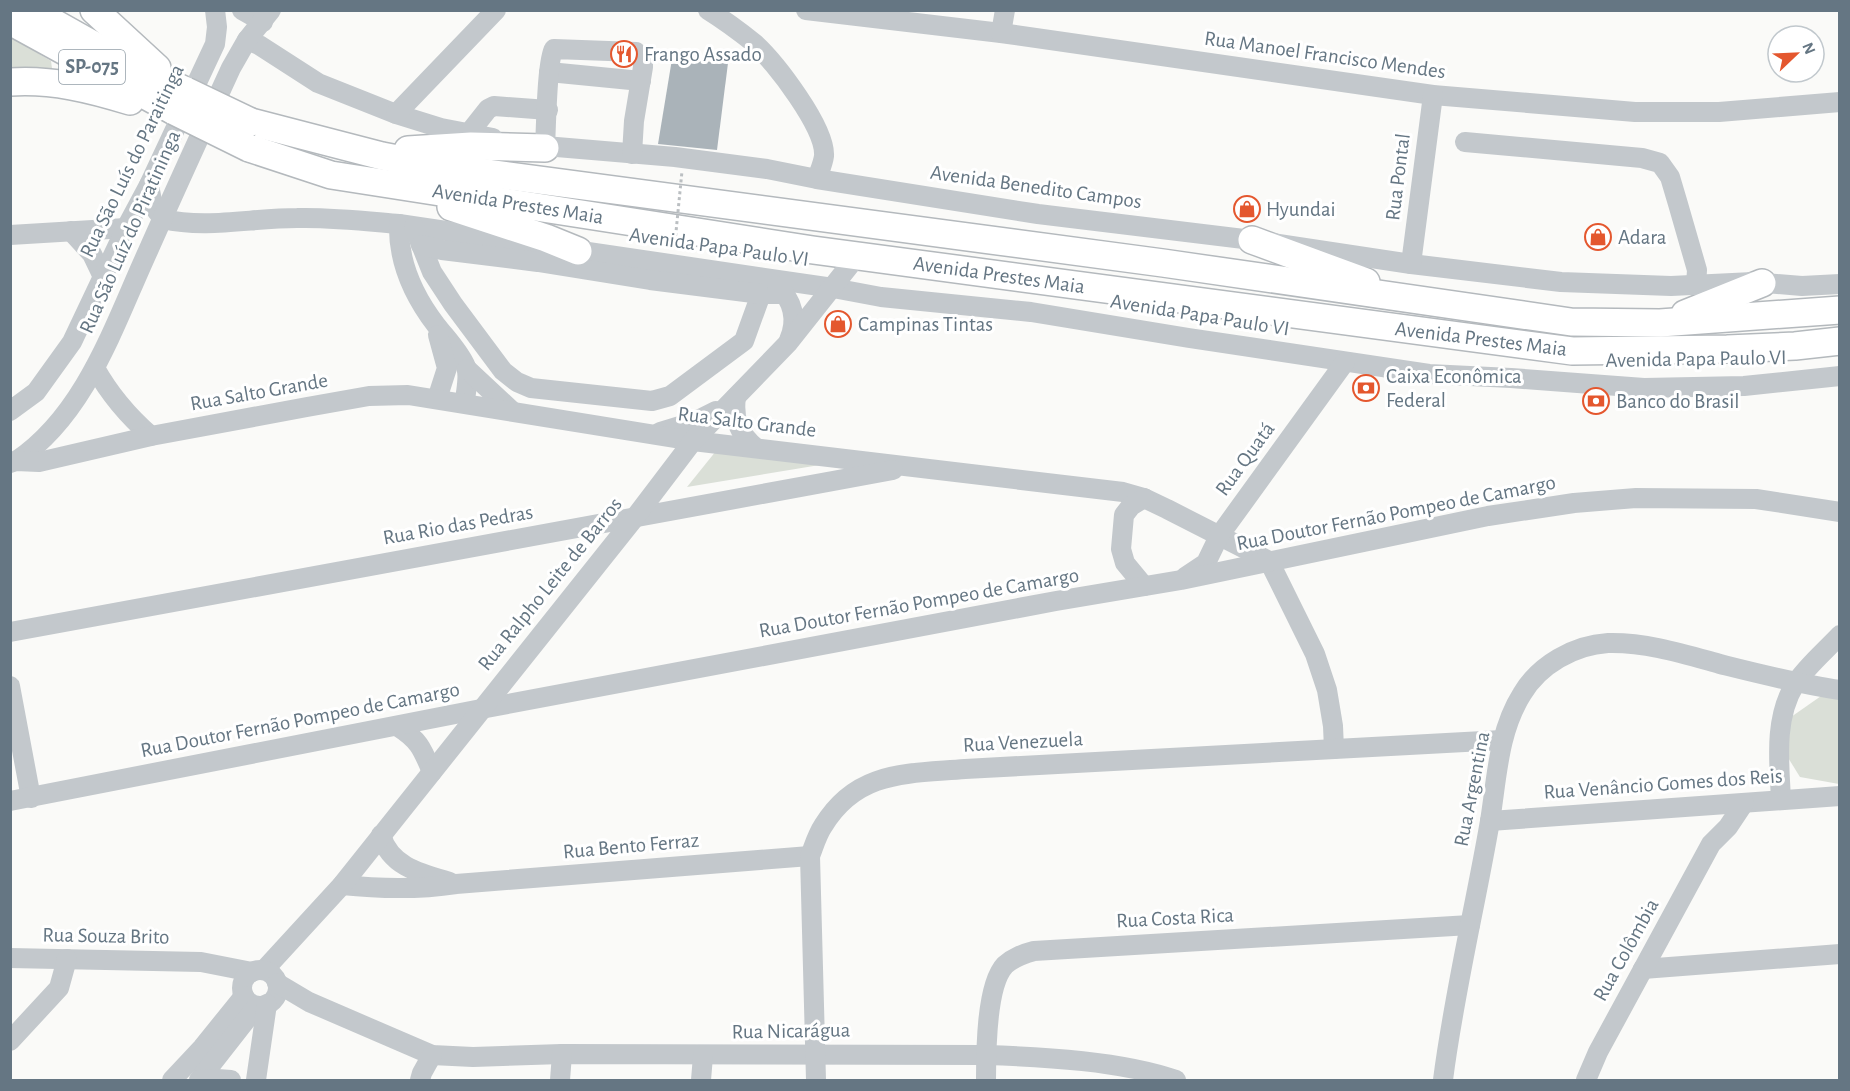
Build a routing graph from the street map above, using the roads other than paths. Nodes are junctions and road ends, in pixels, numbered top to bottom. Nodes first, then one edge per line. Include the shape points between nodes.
1 (31, 10) edge
2 (94, 10) edge
3 (215, 10) edge
4 (242, 10) edge
5 (496, 10) edge
6 (708, 10) edge
7 (806, 10) edge
8 (897, 10) edge
9 (1005, 10) edge
10 (267, 16) edge
11 (873, 18) junction
12 (10, 21) edge
13 (1001, 33) junction
14 (247, 40) junction
15 (214, 45) junction
16 (549, 72) junction
17 (641, 81) junction
18 (10, 82) edge
19 (1433, 95) junction
20 (172, 97) junction
21 (1839, 102) edge
22 (548, 110) junction
23 (396, 114) junction
24 (469, 133) junction
25 (250, 135) junction
26 (333, 142) junction
27 (1465, 142) dead end
28 (545, 147) junction
29 (632, 154) junction
30 (331, 175) junction
31 (817, 179) junction
32 (149, 185) junction
33 (163, 219) junction
34 (126, 228) junction
35 (71, 231) junction
36 (411, 232) junction
37 (10, 235) edge
38 (1252, 240) junction
39 (578, 251) junction
40 (857, 256) junction
41 (1411, 264) junction
42 (103, 277) junction
43 (1762, 283) junction
44 (1839, 284) edge
45 (1696, 285) junction
46 (761, 286) junction
47 (833, 288) junction
48 (1418, 301) junction
49 (1839, 310) edge
50 (433, 321) junction
51 (1660, 323) junction
52 (1839, 341) edge
53 (788, 343) junction
54 (1345, 362) junction
55 (95, 368) junction
56 (467, 369) junction
57 (1839, 376) edge
58 (736, 397) junction
59 (437, 399) junction
60 (465, 403) junction
61 (511, 410) junction
62 (10, 411) edge
63 (651, 434) junction
64 (151, 436) junction
65 (693, 441) junction
66 (756, 448) junction
67 (12, 460) edge
68 (914, 466) junction
69 (1144, 498) junction
70 (1839, 512) edge
71 (636, 516) junction
72 (1219, 536) junction
73 (1269, 561) junction
74 (1181, 580) junction
75 (1144, 586) junction
76 (10, 632) edge
77 (1839, 635) edge
78 (1795, 684) junction
79 (10, 686) edge
80 (1839, 690) edge
81 (481, 709) junction
82 (397, 726) junction
83 (1502, 740) junction
84 (1334, 749) junction
85 (432, 772) junction
86 (1839, 796) edge
87 (31, 798) junction
88 (1781, 799) junction
89 (10, 801) edge
90 (1743, 803) junction
91 (1711, 807) junction
92 (1490, 821) junction
93 (381, 836) junction
94 (1711, 844) junction
95 (810, 856) junction
96 (456, 884) junction
97 (342, 885) junction
98 (1470, 925) junction
99 (1839, 954) edge
100 (10, 958) edge
101 (67, 959) junction
102 (1643, 969) junction
103 (262, 988) junction
104 (10, 1041) edge
105 (210, 1053) junction
106 (562, 1054) junction
107 (816, 1054) junction
108 (432, 1055) junction
109 (986, 1055) junction
110 (703, 1056) junction
111 (172, 1080) edge
112 (200, 1080) edge
113 (231, 1080) edge
114 (256, 1080) edge
115 (420, 1080) edge
116 (560, 1080) edge
117 (701, 1080) edge
118 (816, 1080) edge
119 (986, 1080) edge
120 (1176, 1080) edge
121 (1443, 1080) edge
122 (1586, 1080) edge

1 - 20 highway, SP-075 via 122,61
2 - 20 highway via 153,64
3 - 15 street, Rua São Luís do Paraitinga
4 - 10 street
5 - 23 street
6 - 31 street via 767,56 813,121 824,156
7 - 11 street, Rua Manoel Francisco Mendes
8 - 11 street
9 - 13 street
10 - 14 street, Rua São Luíz do Piratininga
11 - 13 street, Rua Manoel Francisco Mendes
12 - 20 highway, SP-075
13 - 19 street, Rua Manoel Francisco Mendes
14 - 15 street
14 - 23 street, Avenida Benedito Campos via 318,83
14 - 33 street, Rua São Luíz do Piratininga
15 - 32 street, Rua São Luís do Paraitinga
16 - 17 street
16 - 17 street via 552,51 559,47 636,52 643,61
16 - 22 street
17 - 29 street
18 - 20 highway via 36,81 93,90 136,103
19 - 21 street, Rua Manoel Francisco Mendes via 1635,112 1719,112
19 - 41 street, Rua Pontal
20 - 25 highway, Avenida Prestes Maia, bridge
22 - 24 street via 494,106
22 - 28 street
23 - 24 street, Avenida Benedito Campos
24 - 28 street, Avenida Benedito Campos
25 - 26 highway, Avenida Prestes Maia
25 - 30 highway, Avenida Prestes Maia
26 - 28 highway via 417,151 471,146
26 - 48 highway, Avenida Prestes Maia via 434,166
27 - 45 street via 1642,158 1660,163 1670,177 1678,204 1697,270
28 - 29 street, Avenida Benedito Campos
29 - 31 street, Avenida Benedito Campos via 767,169
30 - 39 highway via 425,199
30 - 40 highway, Avenida Prestes Maia
31 - 38 street, Avenida Benedito Campos via 1038,214
32 - 33 street via 153,206
32 - 34 street, Rua São Luís do Paraitinga
33 - 36 street, Avenida Papa Paulo VI via 184,224 334,218
33 - 55 street, Rua São Luíz do Piratininga
34 - 35 street
34 - 42 street, Rua São Luís do Paraitinga
35 - 37 street
35 - 42 street via 93,254
36 - 39 street, Avenida Papa Paulo VI
36 - 46 street via 442,250 650,280
36 - 46 street via 453,304 503,371 531,388 652,401 670,396 744,341
36 - 50 street via 399,246 404,266
38 - 41 street, Avenida Benedito Campos
38 - 48 highway
39 - 46 street, Avenida Papa Paulo VI
40 - 47 street, Rua Ralpho Leite de Barros
40 - 52 highway, Avenida Prestes Maia via 1572,351 1727,349
41 - 45 street, Avenida Benedito Campos via 1561,282
42 - 62 street, Rua São Luís do Paraitinga via 72,342 36,392
43 - 44 street, Avenida Benedito Campos
43 - 45 street, Avenida Benedito Campos
43 - 51 highway
46 - 47 street, Avenida Papa Paulo VI
46 - 53 street via 772,282 793,309
47 - 53 street, Rua Ralpho Leite de Barros
47 - 54 street, Avenida Papa Paulo VI via 880,297 1031,312
48 - 51 highway, Avenida Prestes Maia via 1571,322
49 - 51 highway, Avenida Prestes Maia
50 - 56 street
50 - 59 street via 447,368
53 - 58 street, Rua Ralpho Leite de Barros
54 - 57 street, Avenida Papa Paulo VI via 1429,374 1644,388 1744,386
54 - 72 street, Rua Quatá
55 - 64 street via 125,412
55 - 67 street, Rua São Luíz do Piratininga via 52,431 36,448
56 - 60 street
56 - 61 street
58 - 63 street via 696,421
58 - 65 street, Rua Ralpho Leite de Barros
58 - 66 street via 740,431
59 - 60 street, Rua Salto Grande
59 - 64 street, Rua Salto Grande via 369,396
60 - 61 street, Rua Salto Grande
61 - 63 street, Rua Salto Grande
63 - 65 street, Rua Salto Grande
64 - 67 street, Rua Salto Grande via 39,462
65 - 66 street, Rua Salto Grande
65 - 71 street, Rua Ralpho Leite de Barros
66 - 68 street, Rua Salto Grande
68 - 69 street, Rua Salto Grande via 1123,492
68 - 71 street, Rua Rio das Pedras
69 - 72 street, Rua Salto Grande
69 - 75 street via 1124,515 1121,549 1125,563
70 - 73 street, Rua Doutor Fernão Pompeo de Camargo via 1756,499 1636,498 1574,503 1488,516
71 - 76 street, Rua Rio das Pedras
71 - 81 street, Rua Ralpho Leite de Barros
72 - 73 street, Rua Salto Grande
72 - 74 street, Rua Quatá via 1206,562
73 - 74 street, Rua Doutor Fernão Pompeo de Camargo
73 - 84 street via 1315,654 1327,690
74 - 75 street, Rua Doutor Fernão Pompeo de Camargo
75 - 81 street, Rua Doutor Fernão Pompeo de Camargo
77 - 78 street
78 - 80 street, Rua Argentina
78 - 83 street, Rua Argentina via 1680,653 1607,643 1572,651 1543,668 1521,694
78 - 88 street via 1782,714
79 - 87 street
81 - 82 street, Rua Doutor Fernão Pompeo de Camargo
81 - 85 street, Rua Ralpho Leite de Barros
82 - 85 street via 414,737
82 - 87 street, Rua Doutor Fernão Pompeo de Camargo
83 - 84 street, Rua Venezuela
83 - 92 street, Rua Argentina
84 - 95 street, Rua Venezuela via 898,775 870,782 850,793 822,827
85 - 93 street, Rua Ralpho Leite de Barros
86 - 88 street, Rua Venâncio Gomes dos Reis
87 - 89 street, Rua Doutor Fernão Pompeo de Camargo
88 - 90 street, Rua Venâncio Gomes dos Reis
90 - 91 street, Rua Venâncio Gomes dos Reis
90 - 94 street, Rua Colômbia
91 - 92 street, Rua Venâncio Gomes dos Reis
91 - 94 street, Rua Colômbia
92 - 98 street, Rua Argentina
93 - 96 street, Rua Bento Ferraz via 397,861
93 - 97 street, Rua Ralpho Leite de Barros
94 - 102 street, Rua Colômbia
95 - 96 street, Rua Bento Ferraz
95 - 107 street, Rua Venezuela
96 - 97 street, Rua Bento Ferraz via 403,889
97 - 103 street, Rua Ralpho Leite de Barros via 286,948
98 - 109 street, Rua Costa Rica via 1019,955 1004,966 995,982
98 - 121 street, Rua Argentina
99 - 102 street
100 - 101 street, Rua Souza Brito
101 - 103 street, Rua Souza Brito via 201,962
101 - 104 street via 59,988
102 - 122 street, Rua Colômbia
103 - 105 street, Rua Ralpho Leite de Barros via 257,1006
103 - 108 street, Rua Souza Brito via 309,1002
103 - 114 street
105 - 111 street
105 - 112 street
106 - 108 street, Rua Nicarágua
106 - 110 street, Rua Nicarágua
106 - 116 street
107 - 109 street, Rua Nicarágua
107 - 110 street, Rua Nicarágua
107 - 118 street, Rua Venezuela
108 - 115 street
109 - 119 street, Rua Costa Rica
109 - 120 street, Rua Nicarágua via 1123,1068
110 - 117 street
112 - 113 street

